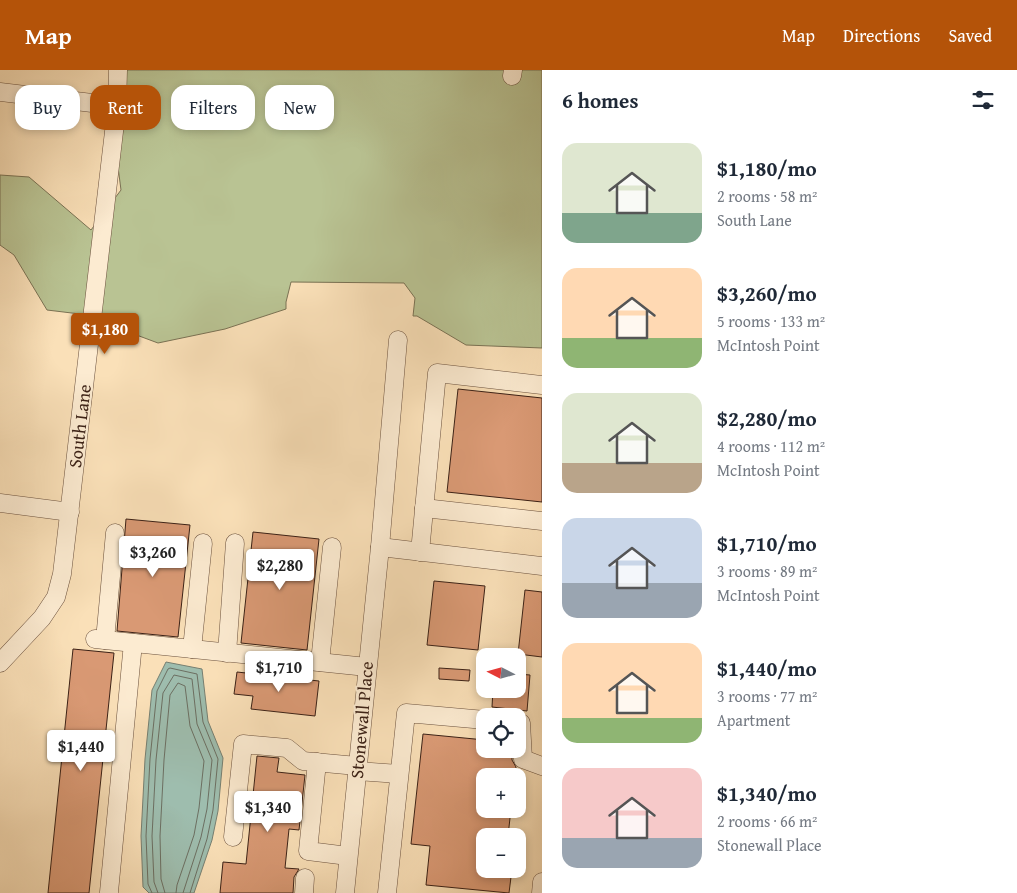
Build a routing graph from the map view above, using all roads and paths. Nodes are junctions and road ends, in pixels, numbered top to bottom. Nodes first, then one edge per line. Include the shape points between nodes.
1 (118, 70) edge
2 (118, 85) edge
3 (0, 92) edge
4 (90, 103) edge
5 (114, 130) edge
6 (398, 340) dead end
7 (542, 385) edge
8 (0, 503) edge
9 (424, 508) junction
10 (70, 512) junction
11 (542, 521) edge
12 (115, 534) dead end
13 (203, 543) dead end
14 (235, 543) dead end
15 (332, 547) dead end
16 (380, 548) junction
17 (420, 552) junction
18 (542, 566) edge
19 (133, 643) junction
20 (192, 649) junction
21 (227, 652) junction
22 (320, 662) junction
23 (0, 663) edge
24 (367, 667) junction
25 (476, 719) edge
26 (523, 758) edge
27 (317, 762) junction
28 (542, 766) edge
29 (357, 768) junction
30 (399, 774) junction
31 (232, 838) dead end
32 (348, 856) junction
33 (542, 882) edge
34 (109, 892) edge
35 (345, 893) edge
36 (388, 893) edge
37 (541, 893) edge

1 - 2 street, South Lane
3 - 4 street
5 - 10 street, South Lane
6 - 16 street, Stonewall Place
7 - 9 street via 437,373
8 - 10 street
9 - 11 street
9 - 17 street
10 - 23 street, South Lane via 56,597 42,618
12 - 19 street via 100,639
13 - 20 street
14 - 21 street
15 - 22 street
16 - 17 street
16 - 24 street, Stonewall Place
17 - 18 street
19 - 20 street
19 - 34 street
20 - 21 street
21 - 22 street
22 - 24 street
24 - 29 street, Stonewall Place
25 - 30 street via 406,713
26 - 28 street
27 - 29 street
27 - 31 street via 303,761 287,748 243,744
27 - 32 street via 308,852
29 - 30 street
29 - 32 street, Stonewall Place
30 - 36 street
32 - 35 street, Stonewall Place
33 - 37 street

